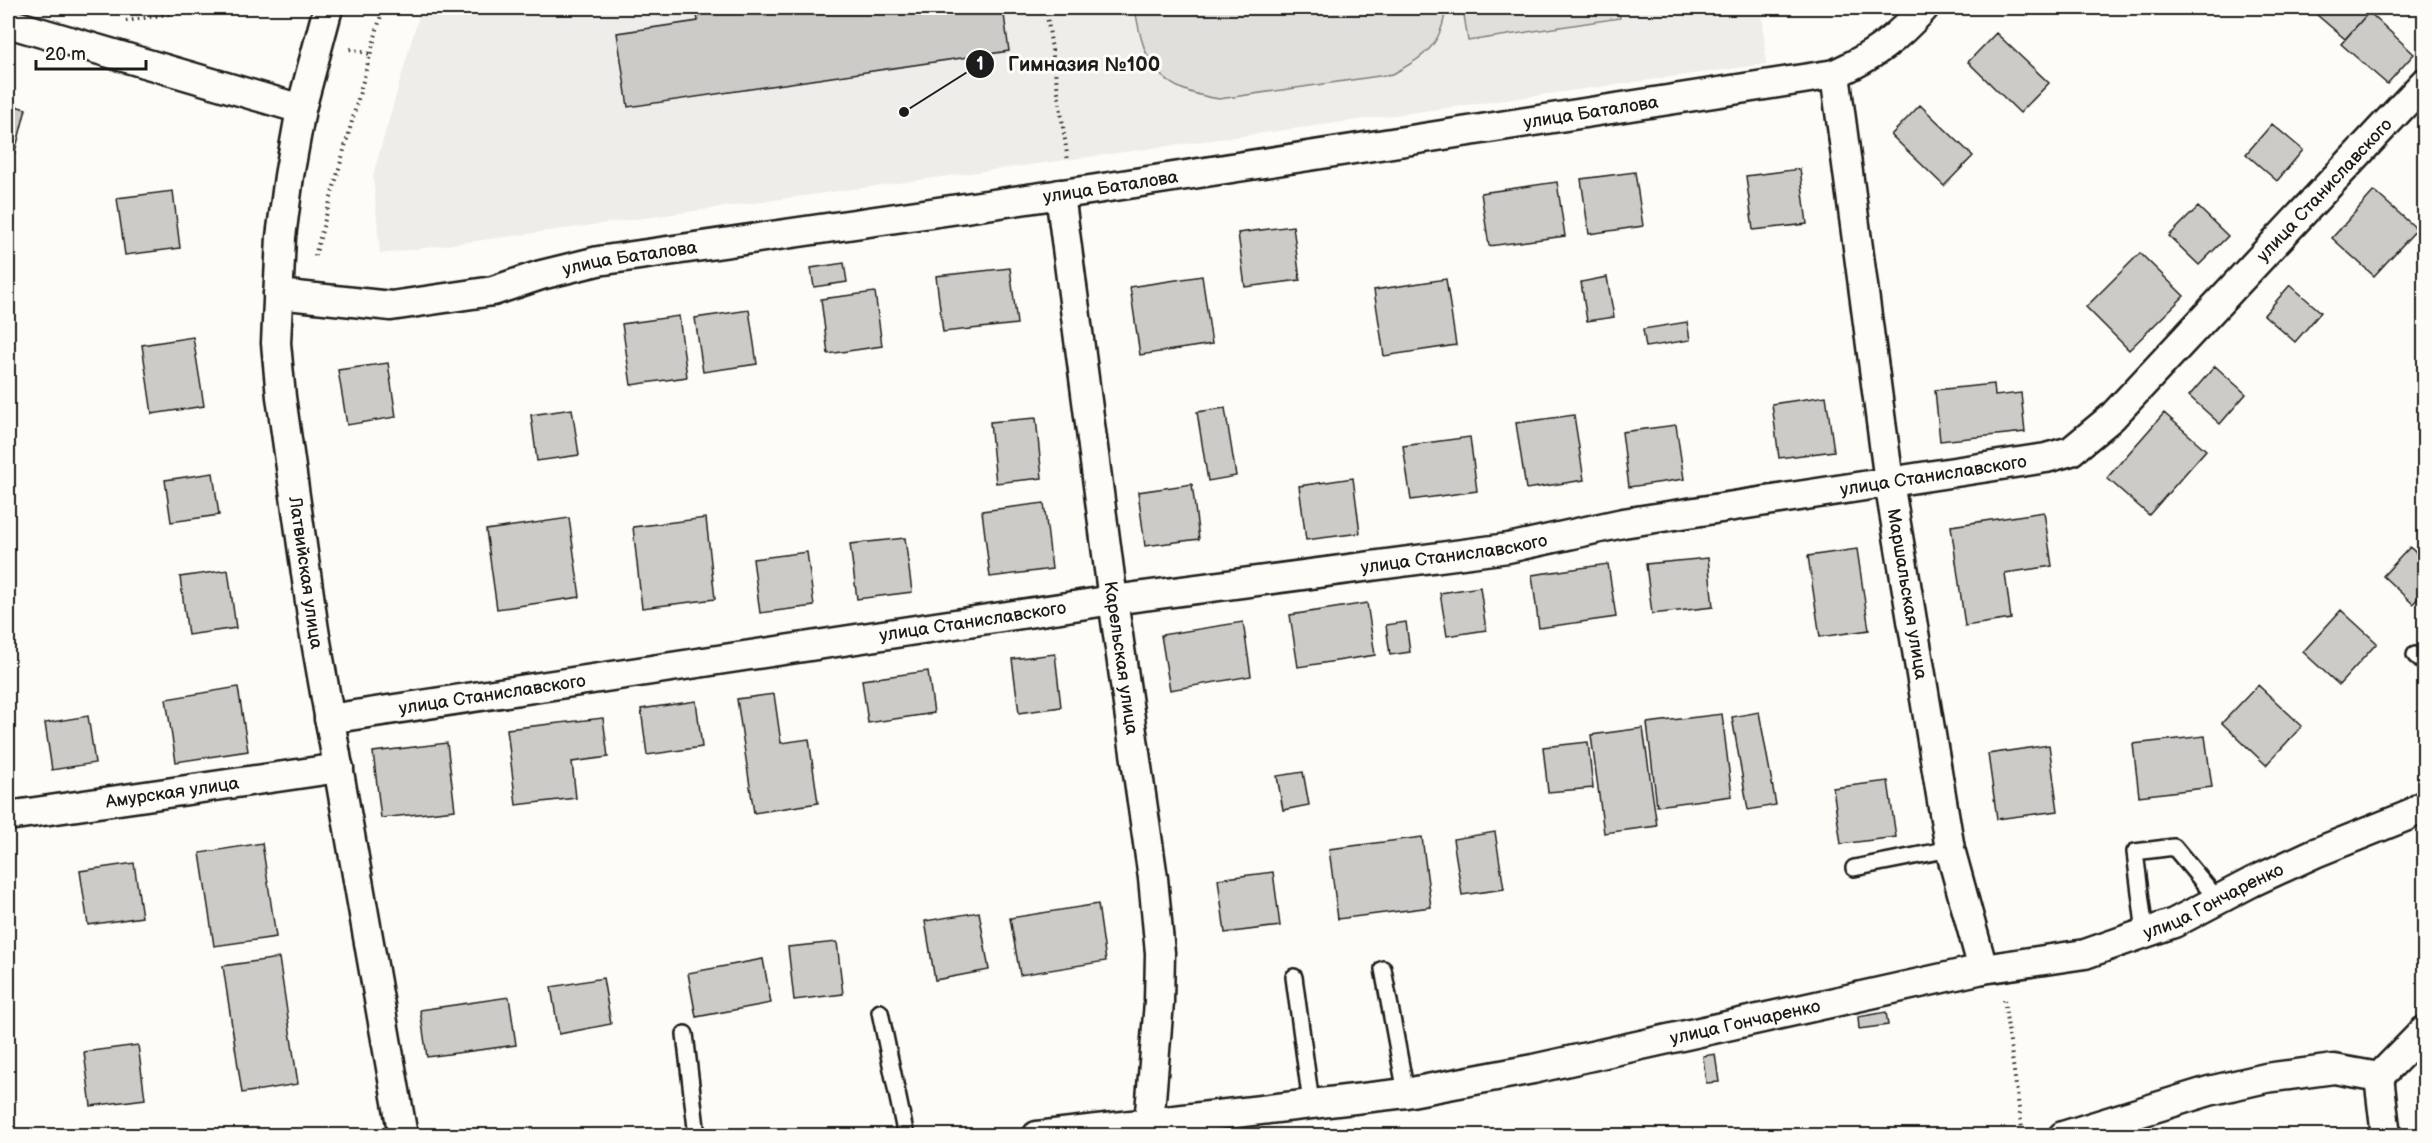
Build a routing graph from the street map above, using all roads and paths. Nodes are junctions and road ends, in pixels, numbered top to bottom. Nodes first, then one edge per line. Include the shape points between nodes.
1 (328, 8) edge
2 (1046, 8) edge
3 (1924, 8) edge
4 (8, 23) edge
5 (1835, 74) junction
6 (2424, 83) edge
7 (301, 109) junction
8 (1060, 194) junction
9 (278, 294) junction
10 (1889, 482) junction
11 (1113, 600) junction
12 (329, 719) junction
13 (339, 768) junction
14 (2424, 805) edge
15 (8, 816) edge
16 (1950, 849) junction
17 (1854, 868) dead end
18 (2218, 900) junction
19 (2145, 933) junction
20 (1383, 969) dead end
21 (1983, 969) junction
22 (1294, 977) dead end
23 (880, 1012) dead end
24 (2006, 1014) dead end
25 (2424, 1031) edge
26 (685, 1034) dead end
27 (2379, 1077) junction
28 (1406, 1092) junction
29 (1311, 1103) junction
30 (1149, 1124) junction
31 (403, 1136) edge
32 (697, 1136) edge
33 (906, 1136) edge
34 (1037, 1136) edge
35 (1919, 1136) edge
36 (1966, 1136) edge
37 (2023, 1136) edge
38 (2063, 1136) edge
39 (2386, 1136) edge

1 - 7 street, Латвийская улица
2 - 8 path via 1068,159
3 - 5 street, улица Баталова via 1883,48
4 - 7 street
5 - 8 street, улица Баталова
5 - 10 street, Маршальская улица
6 - 10 street, улица Станиславского via 2092,435 2071,450 2046,458
7 - 9 street, Латвийская улица via 281,237
8 - 9 street, улица Баталова via 598,261 493,291 392,306
8 - 11 street, Карельская улица
9 - 12 street, Латвийская улица via 276,344 281,397
10 - 11 street, улица Станиславского via 1623,524 1508,548
10 - 16 street, Маршальская улица
11 - 12 street, улица Станиславского
11 - 30 street, Карельская улица via 1160,953
12 - 13 street, Латвийская улица
13 - 15 street, Амурская улица
13 - 31 street, Латвийская улица
14 - 18 street, улица Гончаренко
16 - 17 lane
16 - 21 street, Маршальская улица
18 - 19 street, улица Гончаренко
18 - 19 lane via 2174,847 2135,852
19 - 21 street, улица Гончаренко via 2085,954
20 - 28 lane
21 - 28 street, улица Гончаренко via 1533,1069
22 - 29 lane
23 - 33 lane
24 - 37 path
25 - 27 street
26 - 32 lane
27 - 38 street via 2334,1069 2266,1078 2209,1091
27 - 39 street
28 - 29 street, улица Гончаренко
29 - 30 street, улица Гончаренко
30 - 34 street, улица Гончаренко
35 - 36 path via 1954,1131

